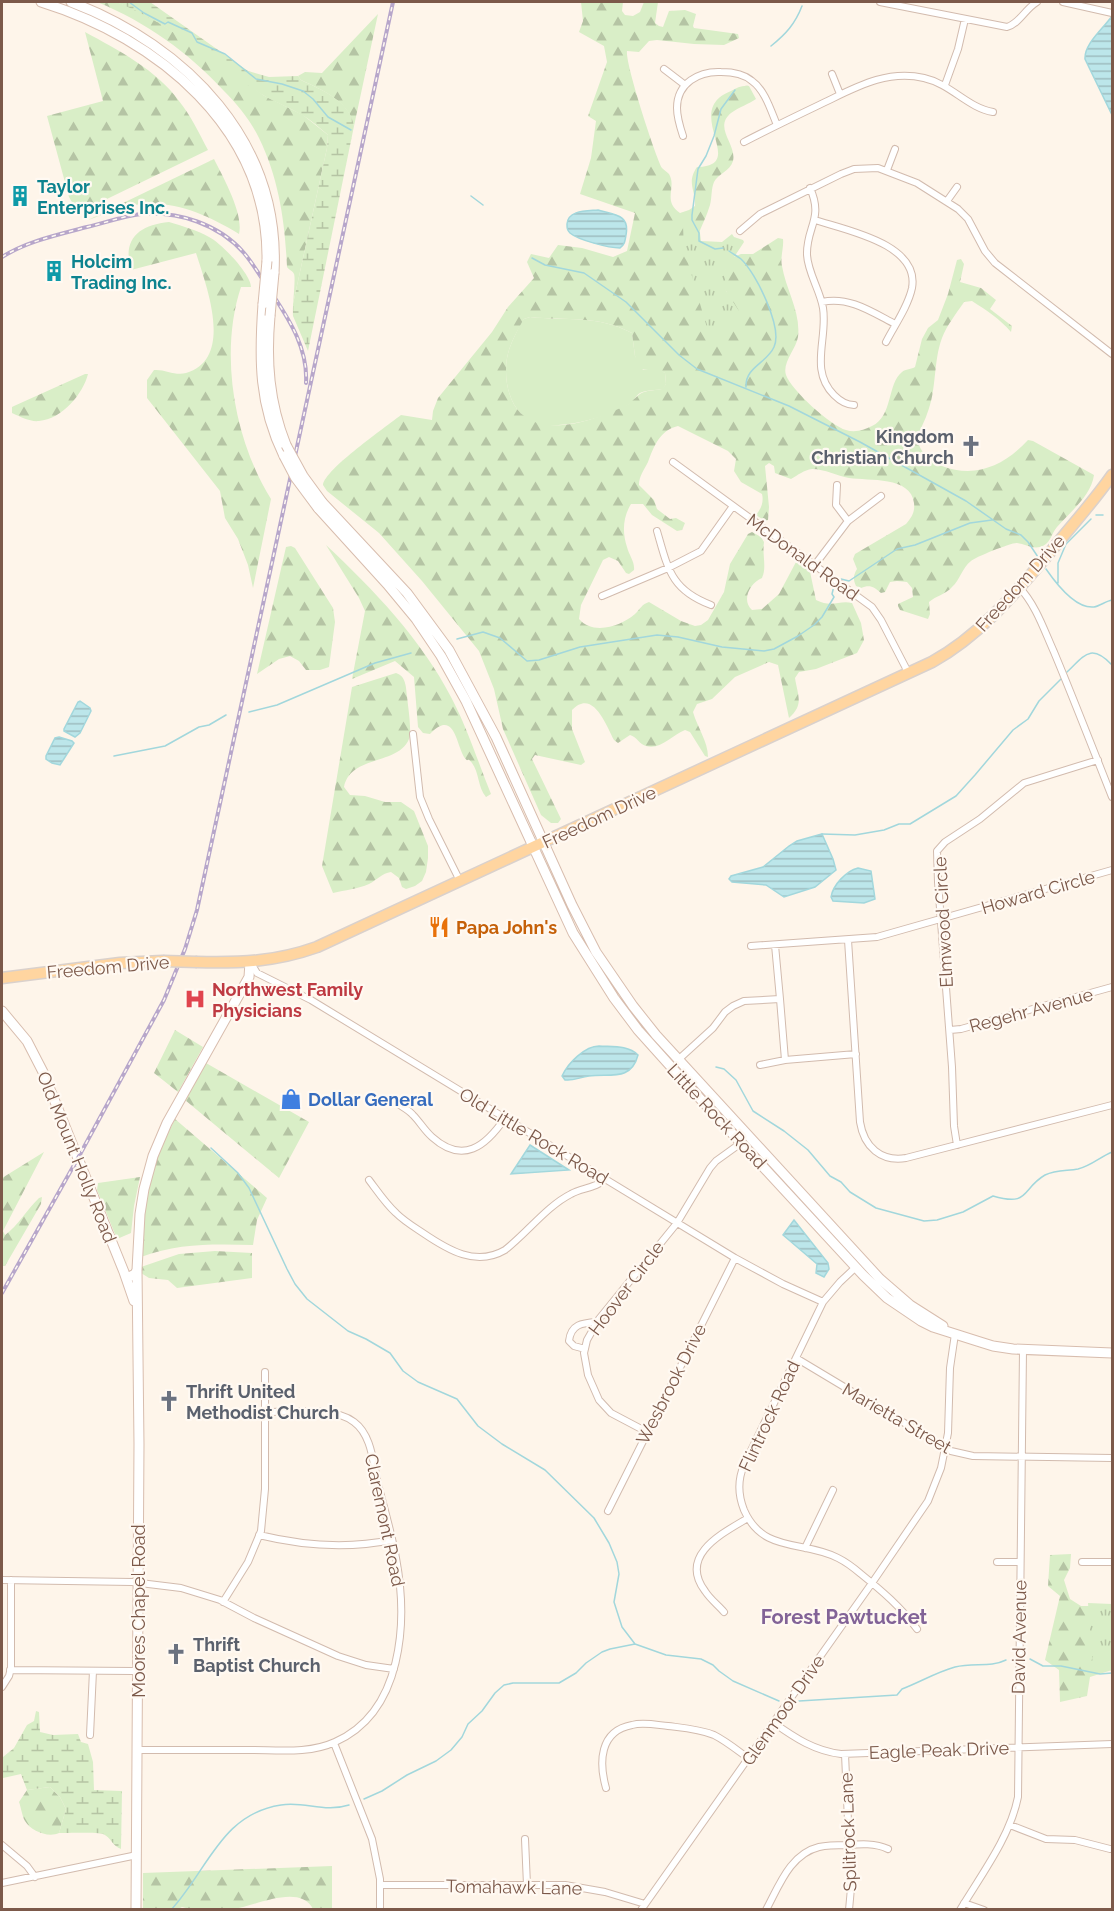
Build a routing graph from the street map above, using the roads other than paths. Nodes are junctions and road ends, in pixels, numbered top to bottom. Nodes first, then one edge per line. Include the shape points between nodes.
1 (40, 2) edge
2 (71, 2) edge
3 (880, 2) edge
4 (1036, 2) edge
5 (1063, 2) edge
6 (1109, 10) edge
7 (964, 19) junction
8 (664, 69) dead end
9 (832, 74) dead end
10 (685, 85) junction
11 (945, 85) junction
12 (840, 94) junction
13 (993, 112) dead end
14 (777, 125) junction
15 (683, 136) dead end
16 (744, 142) dead end
17 (895, 149) dead end
18 (887, 170) junction
19 (957, 187) dead end
20 (810, 188) junction
21 (947, 201) junction
22 (816, 220) junction
23 (740, 231) dead end
24 (822, 302) junction
25 (895, 324) junction
26 (886, 342) dead end
27 (1113, 354) edge
28 (854, 405) dead end
29 (673, 462) dead end
30 (1113, 474) edge
31 (837, 485) dead end
32 (881, 496) dead end
33 (320, 505) junction
34 (733, 506) junction
35 (848, 521) junction
36 (657, 531) dead end
37 (814, 566) junction
38 (668, 568) junction
39 (1019, 587) junction
40 (602, 596) dead end
41 (711, 605) dead end
42 (909, 674) junction
43 (413, 734) dead end
44 (1098, 760) junction
45 (1113, 798) edge
46 (544, 842) junction
47 (533, 848) junction
48 (1113, 870) edge
49 (460, 881) junction
50 (940, 918) junction
51 (848, 940) junction
52 (775, 945) junction
53 (751, 946) dead end
54 (250, 962) junction
55 (2, 978) edge
56 (1113, 987) edge
57 (780, 999) junction
58 (2, 1011) edge
59 (950, 1030) junction
60 (856, 1054) junction
61 (679, 1059) junction
62 (785, 1060) junction
63 (760, 1065) dead end
64 (394, 1101) dead end
65 (1113, 1105) edge
66 (505, 1118) junction
67 (741, 1143) junction
68 (957, 1145) junction
69 (605, 1179) junction
70 (369, 1180) dead end
71 (677, 1222) junction
72 (735, 1258) junction
73 (856, 1267) junction
74 (137, 1270) junction
75 (127, 1278) junction
76 (823, 1302) junction
77 (136, 1312) junction
78 (597, 1322) junction
79 (955, 1334) junction
80 (585, 1349) junction
81 (1023, 1350) junction
82 (1113, 1353) edge
83 (796, 1358) junction
84 (265, 1372) dead end
85 (265, 1412) junction
86 (647, 1432) junction
87 (945, 1448) junction
88 (1022, 1457) junction
89 (1113, 1458) edge
90 (833, 1490) dead end
91 (609, 1511) dead end
92 (748, 1518) junction
93 (259, 1535) junction
94 (393, 1540) junction
95 (804, 1548) junction
96 (997, 1562) dead end
97 (1020, 1562) junction
98 (1082, 1562) dead end
99 (1113, 1562) edge
100 (2, 1580) edge
101 (10, 1580) junction
102 (138, 1582) junction
103 (872, 1583) junction
104 (223, 1602) junction
105 (724, 1612) dead end
106 (917, 1629) dead end
107 (394, 1669) junction
108 (10, 1670) junction
109 (138, 1670) junction
110 (93, 1671) junction
111 (2, 1686) edge
112 (774, 1723) junction
113 (90, 1736) dead end
114 (334, 1743) junction
115 (1113, 1744) edge
116 (1018, 1747) junction
117 (137, 1750) junction
118 (845, 1754) junction
119 (748, 1758) junction
120 (606, 1788) dead end
121 (1010, 1824) junction
122 (525, 1839) dead end
123 (2, 1845) edge
124 (849, 1845) junction
125 (888, 1849) dead end
126 (1110, 1849) dead end
127 (137, 1855) junction
128 (35, 1877) junction
129 (2, 1883) edge
130 (380, 1885) junction
131 (527, 1885) junction
132 (964, 1903) junction
133 (643, 1907) edge
134 (136, 1910) edge
135 (380, 1910) edge
136 (766, 1910) edge
137 (849, 1910) edge
138 (960, 1910) edge
139 (984, 1910) edge

1 - 33 main road, bridge via 85,17 163,63 202,99 233,140 253,183 264,228 267,261 260,348 262,381 273,430 295,477
2 - 33 main road, bridge via 100,13 154,45 216,100 246,143 263,185 274,243 267,351 275,411 286,445
3 - 7 street
4 - 7 street via 1011,26
5 - 6 street
7 - 11 street
8 - 10 street
9 - 12 street
10 - 14 street via 709,72 742,75 758,87
10 - 15 street via 677,108
11 - 12 street via 922,77 894,75
11 - 13 street via 978,108
12 - 14 street
14 - 16 street
17 - 18 street
18 - 20 street via 854,169
18 - 21 street
19 - 21 street
20 - 22 street
20 - 23 street via 760,214
21 - 27 street via 968,219 995,263
22 - 24 street via 807,258
22 - 25 street via 874,240 905,259 911,270 912,286
24 - 25 street via 854,303
24 - 28 street via 822,375 834,395
25 - 26 street
29 - 34 street, McDonald Road
30 - 39 main road, Freedom Drive
31 - 35 street via 837,505
32 - 35 street
33 - 46 main road, Little Rock Road via 407,593 449,650 496,737
33 - 47 main road, Little Rock Road via 436,649 466,701
34 - 37 street, McDonald Road
34 - 38 street via 701,552
35 - 37 street
36 - 38 street
37 - 42 street, McDonald Road via 875,610
38 - 40 street
38 - 41 street via 687,594
39 - 42 main road, Freedom Drive via 962,644
39 - 44 street via 1038,616
42 - 46 main road, Freedom Drive
43 - 49 street via 420,797
44 - 45 street
44 - 50 street, Elmwood Circle via 1024,783 940,846 936,858
46 - 47 main road, Freedom Drive
46 - 61 main road, Little Rock Road via 601,960 633,1006
47 - 49 main road, Freedom Drive
47 - 67 main road, Little Rock Road via 573,933 614,998 638,1030
48 - 50 street, Howard Circle
49 - 54 main road, Freedom Drive via 312,949
50 - 51 street, Howard Circle via 887,935
50 - 59 street, Elmwood Circle
51 - 52 street, Howard Circle
51 - 60 street
52 - 53 street, Howard Circle
52 - 57 street
54 - 55 main road, Freedom Drive, bridge via 120,963
54 - 66 street, Old Little Rock Road via 257,973 311,1000
54 - 74 main road via 249,977 153,1156 140,1214
56 - 59 street, Regehr Avenue
57 - 61 street via 744,1001 733,1006
57 - 62 street
58 - 75 main road, Old Mount Holly Road via 27,1041 43,1072
59 - 68 street, Elmwood Circle
60 - 62 street
60 - 68 street via 861,1131 869,1147 884,1157 899,1159
61 - 79 main road, Little Rock Road via 880,1280
62 - 63 street
64 - 66 street via 434,1139 457,1150 475,1149 485,1143
65 - 68 street
66 - 69 street, Old Little Rock Road
67 - 71 street, Hoover Circle via 710,1168
67 - 73 main road, Little Rock Road
69 - 70 street via 560,1201 505,1250 480,1257 454,1252 417,1229 398,1215
69 - 71 street, Old Little Rock Road
71 - 72 street, Old Little Rock Road
71 - 78 street, Hoover Circle
72 - 76 street, Old Little Rock Road
72 - 86 street, Wesbrook Drive
73 - 76 street, Flintrock Road
73 - 79 main road, Little Rock Road via 886,1298 909,1314
74 - 75 main road
74 - 77 main road
75 - 77 main road, Old Mount Holly Road
76 - 83 street, Flintrock Road
77 - 102 main road, Moores Chapel Road
78 - 80 street, Hoover Circle
78 - 80 street via 583,1323 570,1334 569,1341
79 - 81 main road, Little Rock Road
79 - 87 street, Glenmoor Drive
80 - 86 street, Hoover Circle via 588,1375 599,1400 611,1413
81 - 82 main road, Little Rock Road
81 - 88 street, David Avenue
83 - 87 street, Marietta Street
83 - 92 street, Flintrock Road via 741,1471 740,1494
84 - 85 street
85 - 93 street via 265,1502
85 - 94 street, Claremont Road via 333,1412 357,1424 367,1439
86 - 91 street, Wesbrook Drive
87 - 88 street, Marietta Street via 973,1456
87 - 103 street, Glenmoor Drive via 928,1502
88 - 89 street, Marietta Street
88 - 97 street, David Avenue
90 - 95 street
92 - 95 street via 772,1540
92 - 105 street via 710,1542 699,1559 701,1586
93 - 94 street via 325,1546
93 - 104 street via 248,1562
94 - 107 street, Claremont Road via 401,1605
95 - 103 street via 839,1558
96 - 97 street
97 - 116 street, David Avenue
98 - 99 street
100 - 101 street
101 - 102 street
101 - 108 street
102 - 104 street via 182,1588
102 - 109 main road, Moores Chapel Road
103 - 106 street via 901,1607
103 - 112 street, Glenmoor Drive
104 - 107 street via 338,1656
107 - 114 street, Claremont Road via 386,1694 375,1711 353,1732
108 - 110 street
108 - 111 street
109 - 110 street
109 - 117 main road, Moores Chapel Road
110 - 113 street
112 - 118 street, Eagle Peak Drive via 810,1746
112 - 119 street, Glenmoor Drive
114 - 117 street, Claremont Road via 299,1750
114 - 130 street via 372,1839
115 - 116 street, Eagle Peak Drive
116 - 118 street, Eagle Peak Drive
116 - 121 street, David Avenue via 1018,1797
117 - 127 main road, Moores Chapel Road
118 - 124 street, Splitrock Lane
119 - 120 street via 703,1731 630,1725 611,1736 603,1750
119 - 133 street, Glenmoor Drive
121 - 126 street via 1046,1839 1075,1840
121 - 132 street, David Avenue
122 - 131 street
123 - 128 street
124 - 125 street
124 - 136 street via 819,1847 798,1857
124 - 137 street, Splitrock Lane
127 - 128 street
127 - 134 main road, Moores Chapel Road
128 - 129 street
130 - 131 street, Tomahawk Lane
130 - 135 street
131 - 133 street, Tomahawk Lane via 586,1888
132 - 138 street, David Avenue
132 - 139 street

